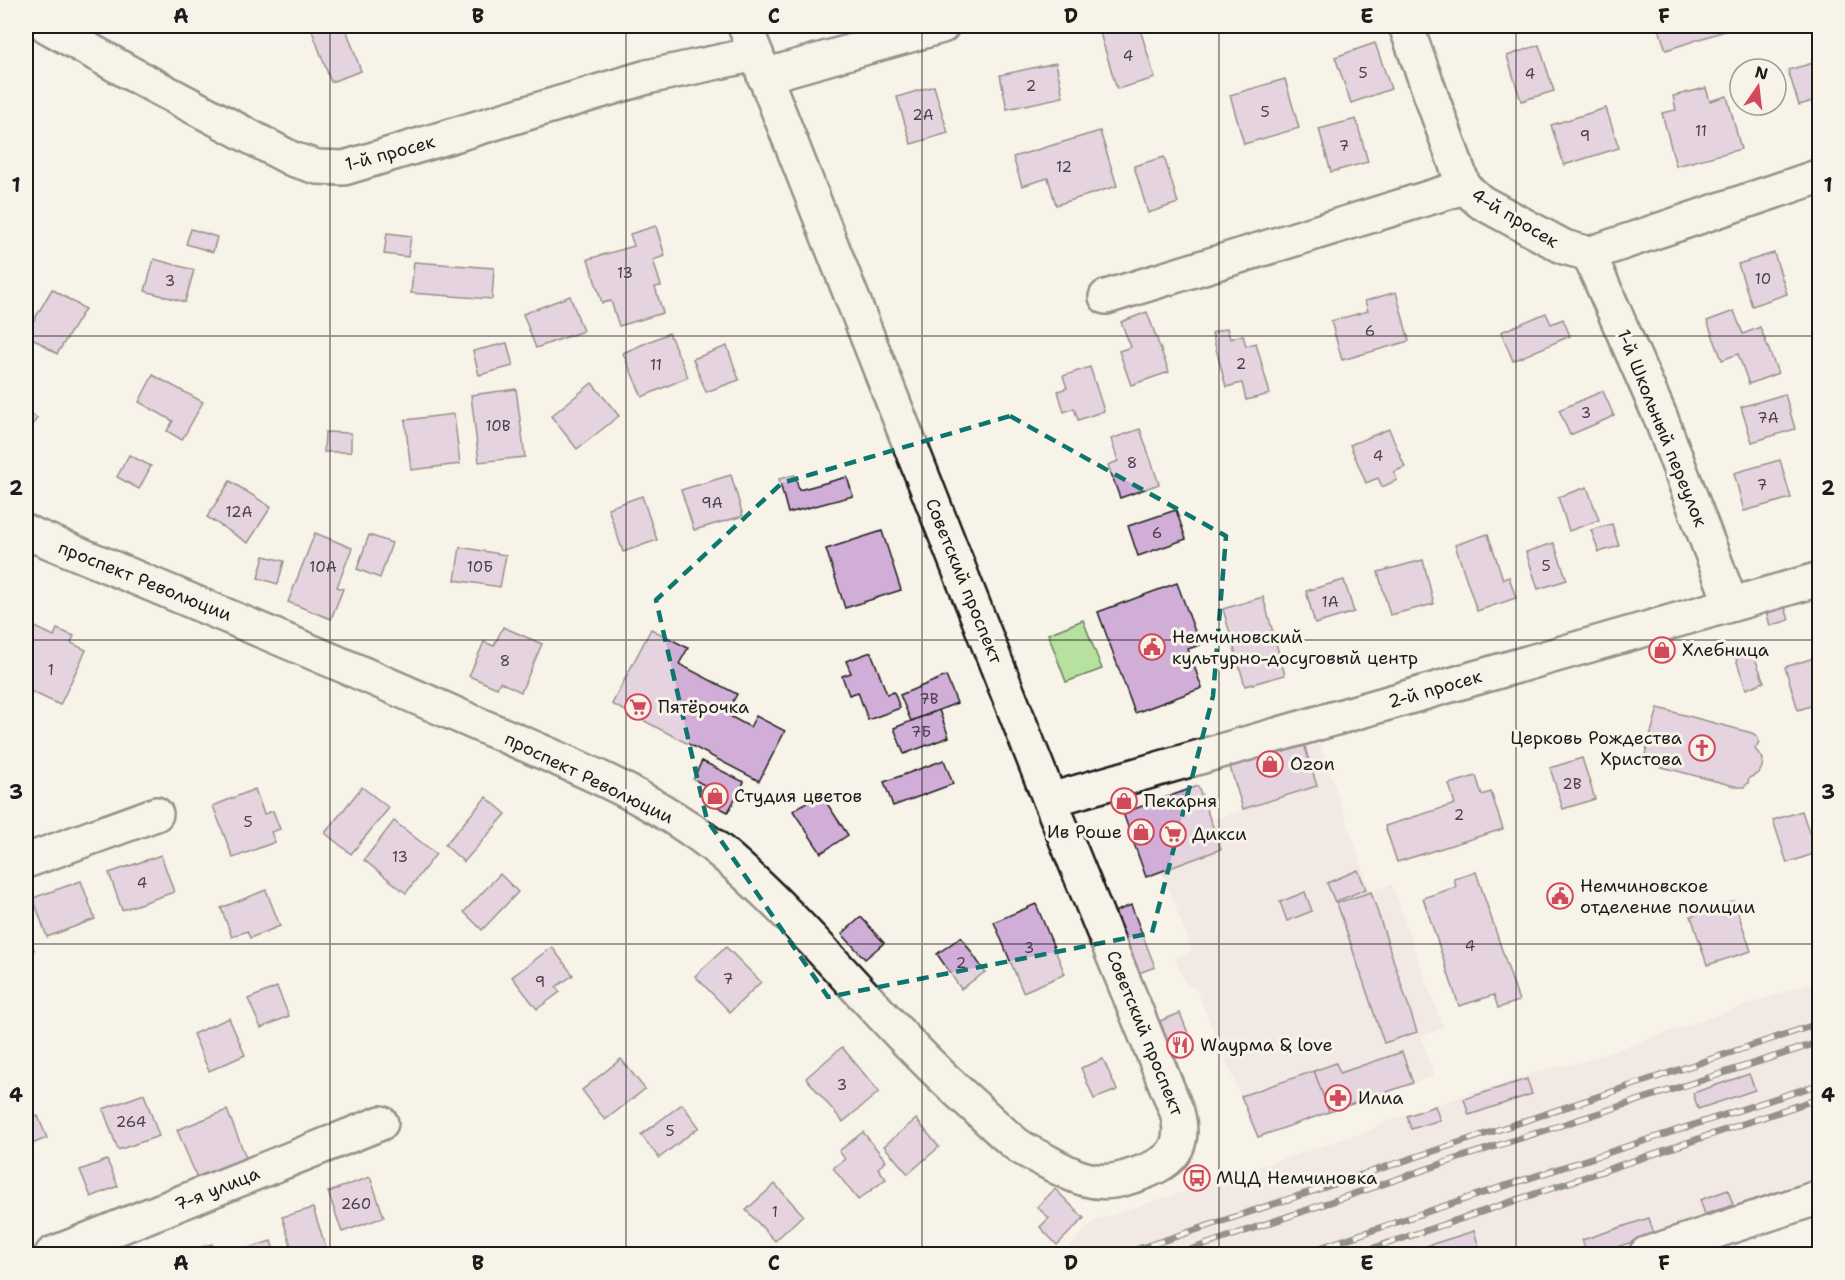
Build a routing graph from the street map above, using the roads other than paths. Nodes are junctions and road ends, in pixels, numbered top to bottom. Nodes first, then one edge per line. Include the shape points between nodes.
1 (47, 26) edge
2 (942, 26) edge
3 (1406, 26) edge
4 (755, 52) edge
5 (1820, 176) edge
6 (1464, 187) junction
7 (1589, 254) junction
8 (1106, 297) dead end
9 (26, 532) edge
10 (1820, 579) edge
11 (1731, 604) junction
12 (1050, 800) junction
13 (156, 814) dead end
14 (27, 853) edge
15 (381, 1122) dead end
16 (1182, 1137) joint
17 (1820, 1197) edge
18 (52, 1254) edge
19 (1646, 1254) edge

1 - 4 street, 1-й просек via 292,159 344,168 647,77
2 - 4 street, 1-й просек
3 - 6 street
4 - 12 street, Советский проспект
5 - 7 street
6 - 7 street, 4-й просек via 1480,202 1564,247
6 - 8 street, 4-й просек
7 - 11 street, 1-й Школьный переулок via 1660,416
9 - 16 street, проспект Революции via 275,635 574,766 684,825 768,895 946,1081 1017,1145 1069,1174 1111,1183 1128,1178 1164,1161 1174,1153
10 - 11 street, 2-й просек
11 - 12 street, 2-й просек
12 - 16 street, Советский проспект via 1178,1112
13 - 14 street
15 - 18 street, 7-я улица
17 - 19 street

